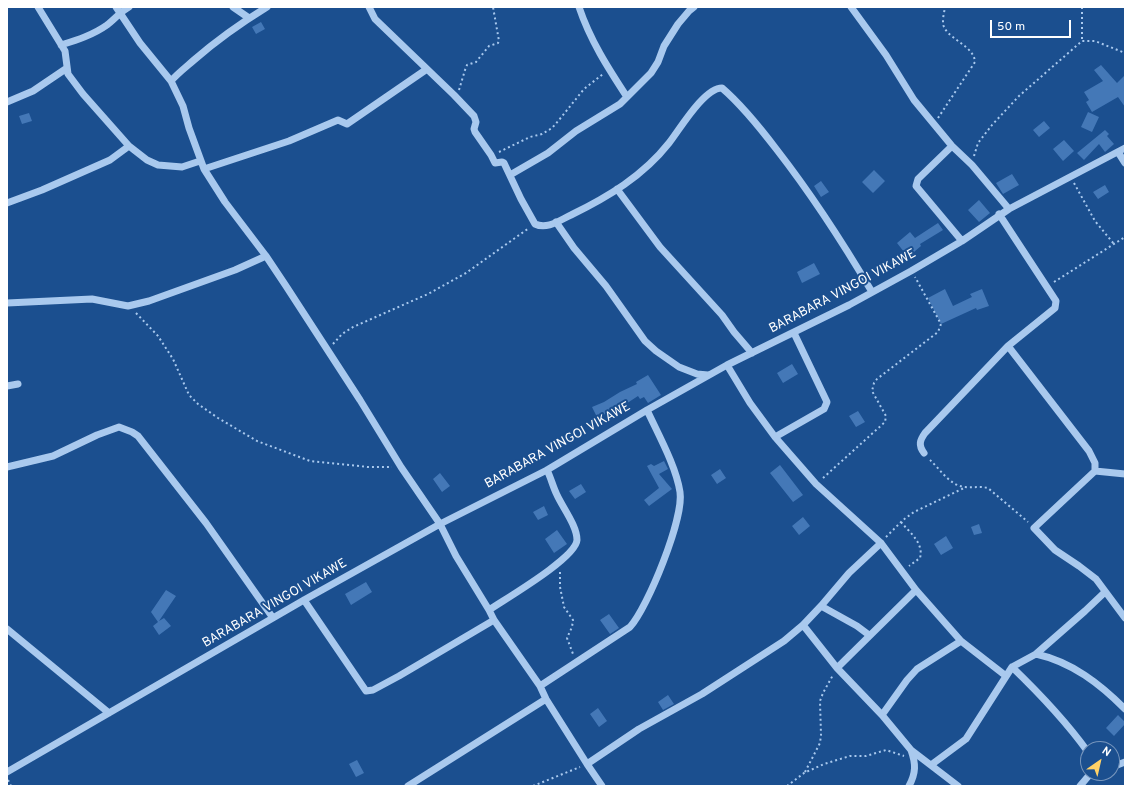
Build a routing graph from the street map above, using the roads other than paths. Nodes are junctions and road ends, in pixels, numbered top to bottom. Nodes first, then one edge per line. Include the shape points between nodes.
1 (38, 7) edge
2 (129, 7) edge
3 (232, 7) edge
4 (267, 7) edge
5 (369, 7) edge
6 (579, 7) edge
7 (694, 7) edge
8 (851, 7) edge
9 (118, 10) edge
10 (249, 18) junction
11 (61, 45) junction
12 (67, 68) junction
13 (427, 69) junction
14 (171, 82) junction
15 (627, 97) junction
16 (7, 102) edge
17 (129, 146) junction
18 (952, 146) junction
19 (1125, 148) edge
20 (1118, 152) junction
21 (200, 161) junction
22 (1125, 163) edge
23 (204, 169) junction
24 (510, 175) junction
25 (617, 189) junction
26 (7, 203) edge
27 (1009, 209) junction
28 (999, 214) junction
29 (556, 222) junction
30 (962, 240) junction
31 (266, 256) junction
32 (872, 292) junction
33 (7, 303) edge
34 (794, 333) junction
35 (1008, 346) junction
36 (752, 352) junction
37 (727, 365) junction
38 (708, 375) junction
39 (18, 384) dead end
40 (7, 386) edge
41 (647, 410) junction
42 (774, 437) junction
43 (924, 453) road end
44 (7, 467) edge
45 (547, 470) junction
46 (1095, 471) junction
47 (1125, 474) edge
48 (440, 524) junction
49 (881, 543) junction
50 (916, 590) junction
51 (1105, 592) junction
52 (304, 600) junction
53 (821, 606) junction
54 (489, 610) junction
55 (273, 618) junction
56 (1125, 618) edge
57 (494, 620) junction
58 (803, 625) junction
59 (7, 629) edge
60 (869, 635) junction
61 (961, 641) junction
62 (1036, 654) junction
63 (837, 668) junction
64 (1012, 668) junction
65 (1006, 676) junction
66 (540, 686) junction
67 (546, 699) junction
68 (1125, 709) edge
69 (109, 713) junction
70 (882, 715) junction
71 (1080, 741) edge
72 (911, 750) junction
73 (587, 764) junction
74 (931, 765) junction
75 (7, 772) edge
76 (408, 786) edge
77 (602, 786) edge
78 (909, 786) edge
79 (958, 786) edge

1 - 11 street
2 - 9 street
3 - 10 street
4 - 10 street
5 - 13 street via 375,20
6 - 15 street via 586,29
7 - 15 street via 678,24 651,73
8 - 18 street via 886,55 914,100
9 - 11 street via 108,24 94,33
9 - 14 street
10 - 14 street via 214,42
11 - 12 street via 65,51
12 - 16 street via 33,91
12 - 17 street via 68,74 83,94
13 - 23 street via 346,124 338,120 289,141
13 - 24 street via 474,116 475,132 495,163 504,163
14 - 21 street via 183,106
15 - 24 street
17 - 21 street via 158,165 182,167
17 - 26 street via 110,160
18 - 27 street via 972,165
18 - 30 street via 918,179 916,186
19 - 20 street, BARABARA VINGOI VIKAWE
20 - 22 street
20 - 27 street, BARABARA VINGOI VIKAWE
21 - 23 street
23 - 31 street via 225,202
24 - 29 street via 535,224 545,227
25 - 29 street via 601,200
25 - 32 street via 651,163 707,95 722,88 761,129 789,165 840,239
25 - 36 street via 660,247 718,310
27 - 28 street, BARABARA VINGOI VIKAWE
28 - 30 street, BARABARA VINGOI VIKAWE
28 - 35 street via 1056,301 1055,308
29 - 38 street via 645,341 679,367 696,374
30 - 32 street, BARABARA VINGOI VIKAWE
31 - 33 street via 228,272 128,306 92,299
31 - 48 street
32 - 34 street, BARABARA VINGOI VIKAWE
34 - 36 street, BARABARA VINGOI VIKAWE
34 - 42 street via 827,402 824,409
35 - 43 street via 925,433 920,442
35 - 46 street via 1093,457 1096,463
36 - 37 street, BARABARA VINGOI VIKAWE
37 - 38 street, BARABARA VINGOI VIKAWE
37 - 42 street
38 - 41 street, BARABARA VINGOI VIKAWE
39 - 40 street
41 - 45 street, BARABARA VINGOI VIKAWE
41 - 66 street via 673,469 680,493 680,509 665,560 634,623
42 - 49 street via 816,484
44 - 55 street via 53,456 119,427 132,432 138,436 206,523
45 - 48 street, BARABARA VINGOI VIKAWE
45 - 54 street via 575,531 576,545 560,561
46 - 47 street
46 - 51 street via 1034,528 1055,550 1090,574
48 - 52 street, BARABARA VINGOI VIKAWE
48 - 54 street
49 - 50 street
49 - 53 street via 849,573
50 - 60 street
50 - 61 street
51 - 56 street
51 - 62 street
52 - 55 street, BARABARA VINGOI VIKAWE
52 - 57 street via 366,691 399,676
53 - 58 street
53 - 60 street
54 - 57 street
55 - 69 street, BARABARA VINGOI VIKAWE
57 - 66 street
58 - 63 street
58 - 73 street via 778,645 702,694 638,729
59 - 69 street
60 - 63 street
61 - 65 street
61 - 70 street via 917,669 906,680
62 - 64 street
62 - 68 street via 1052,657 1096,682
63 - 70 street
64 - 65 street
64 - 71 street via 1043,697
65 - 74 street via 966,739
66 - 67 street
67 - 73 street
67 - 76 street
69 - 75 street, BARABARA VINGOI VIKAWE
70 - 72 street
72 - 74 street
72 - 78 street via 915,761 915,773
73 - 77 street
74 - 79 street

